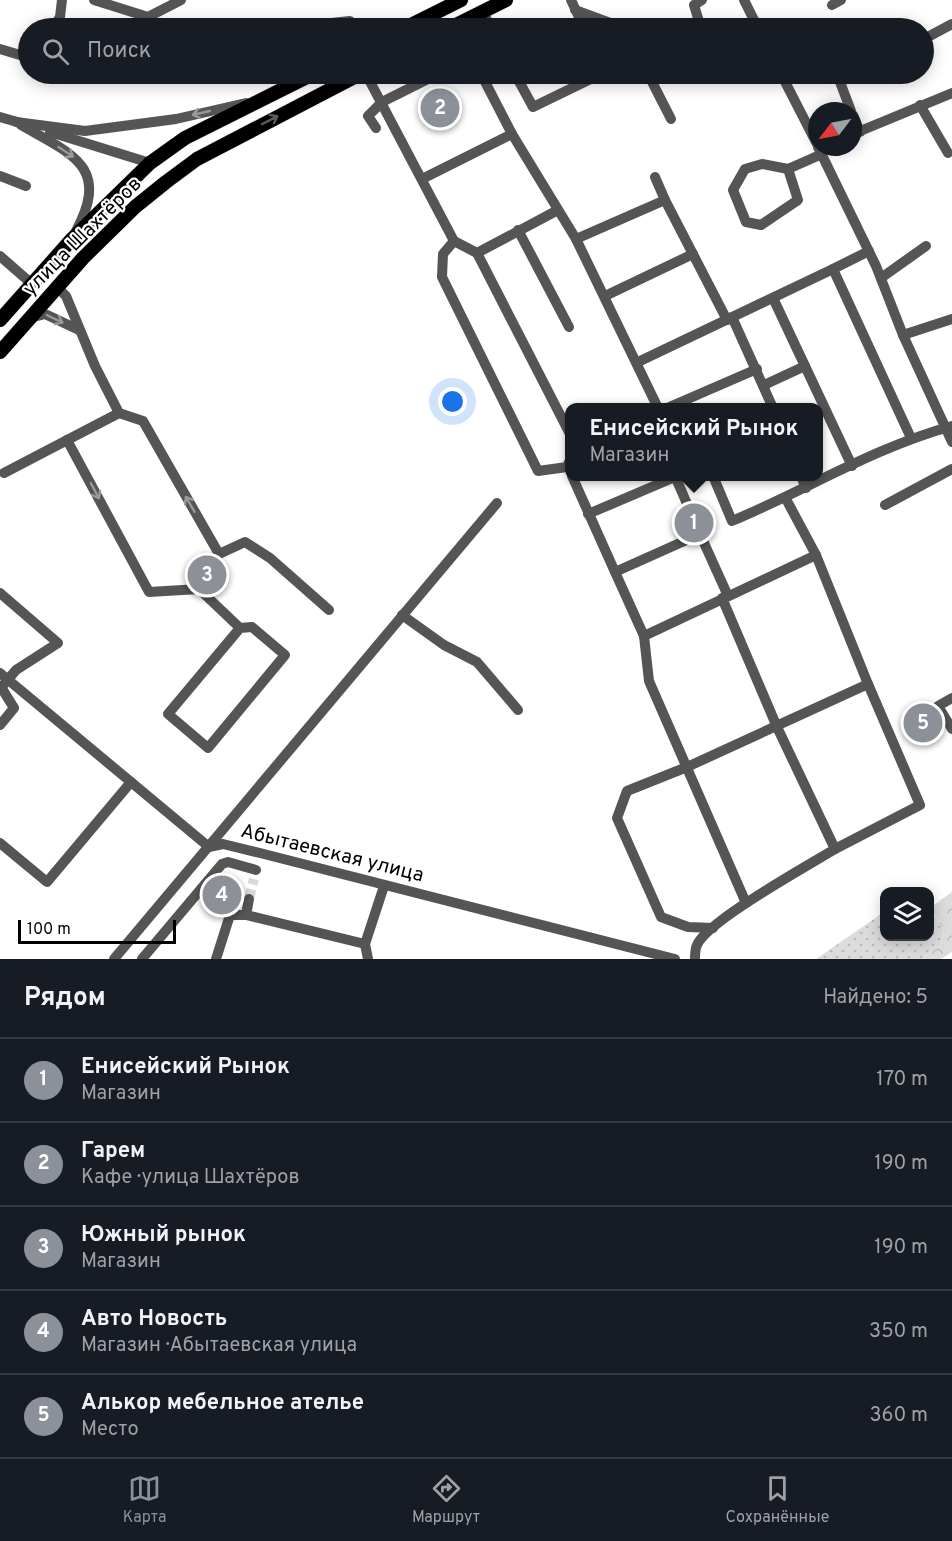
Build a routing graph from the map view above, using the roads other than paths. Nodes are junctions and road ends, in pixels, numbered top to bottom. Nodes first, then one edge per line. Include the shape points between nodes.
1 (62, 0) edge
2 (94, 0) edge
3 (181, 0) edge
4 (461, 0) edge
5 (506, 0) edge
6 (702, 0) edge
7 (744, 0) edge
8 (573, 5) edge
9 (483, 12) junction
10 (59, 18) edge
11 (425, 18) edge
12 (472, 18) edge
13 (486, 18) edge
14 (602, 18) edge
15 (698, 18) edge
16 (753, 18) edge
17 (952, 24) edge
18 (934, 34) edge
19 (0, 49) edge
20 (18, 54) edge
21 (292, 84) edge
22 (341, 84) edge
23 (372, 84) edge
24 (418, 84) edge
25 (487, 84) edge
26 (520, 84) edge
27 (580, 84) edge
28 (653, 84) edge
29 (786, 84) edge
30 (841, 84) edge
31 (952, 93) edge
32 (258, 100) junction
33 (382, 102) junction
34 (848, 102) edge
35 (920, 105) junction
36 (0, 117) edge
37 (671, 119) dead end
38 (16, 122) junction
39 (808, 125) edge
40 (376, 128) dead end
41 (862, 130) edge
42 (512, 134) junction
43 (948, 153) dead end
44 (808, 156) edge
45 (824, 156) edge
46 (150, 163) junction
47 (788, 169) junction
48 (0, 176) edge
49 (654, 177) dead end
50 (422, 179) junction
51 (166, 182) junction
52 (26, 186) dead end
53 (665, 200) junction
54 (558, 210) junction
55 (518, 230) junction
56 (72, 239) junction
57 (576, 239) junction
58 (454, 241) junction
59 (926, 246) dead end
60 (869, 251) junction
61 (477, 253) junction
62 (693, 254) junction
63 (0, 256) edge
64 (833, 269) junction
65 (881, 278) junction
66 (32, 284) junction
67 (57, 286) junction
68 (605, 296) junction
69 (773, 298) junction
70 (29, 318) junction
71 (729, 318) junction
72 (952, 319) edge
73 (0, 320) edge
74 (569, 327) dead end
75 (79, 330) junction
76 (903, 335) junction
77 (0, 352) edge
78 (638, 362) junction
79 (805, 366) junction
80 (758, 369) junction
81 (764, 385) junction
82 (656, 403) edge
83 (679, 403) edge
84 (771, 403) edge
85 (822, 403) edge
86 (823, 404) edge
87 (119, 413) junction
88 (565, 424) edge
89 (949, 427) edge
90 (911, 438) junction
91 (67, 440) junction
92 (952, 442) edge
93 (852, 466) junction
94 (565, 469) edge
95 (952, 469) edge
96 (4, 473) dead end
97 (823, 480) edge
98 (574, 481) edge
99 (666, 481) edge
100 (677, 481) edge
101 (714, 481) edge
102 (803, 481) edge
103 (821, 481) edge
104 (806, 488) junction
105 (786, 499) junction
106 (497, 503) dead end
107 (885, 506) dead end
108 (588, 514) junction
109 (700, 534) junction
110 (219, 554) junction
111 (816, 555) junction
112 (615, 572) junction
113 (199, 589) junction
114 (0, 593) edge
115 (725, 597) junction
116 (328, 610) dead end
117 (402, 615) junction
118 (240, 628) junction
119 (644, 636) junction
120 (2, 682) edge
121 (868, 684) junction
122 (952, 698) edge
123 (518, 710) dead end
124 (0, 725) edge
125 (777, 727) junction
126 (952, 729) edge
127 (687, 767) junction
128 (131, 782) junction
129 (0, 843) edge
130 (209, 847) junction
131 (835, 849) junction
132 (260, 853) junction
133 (384, 886) junction
134 (249, 899) tunnel mouth
135 (746, 903) junction
136 (246, 915) junction
137 (712, 928) junction
138 (365, 944) junction
139 (126, 945) junction
140 (114, 959) edge
141 (142, 959) edge
142 (216, 959) edge
143 (368, 959) edge
144 (675, 959) edge
145 (695, 959) edge

1 - 10 street
2 - 3 street via 148,17
4 - 11 main road
5 - 9 main road
6 - 15 street via 694,5
7 - 16 street
8 - 14 street
9 - 12 main road
9 - 13 street
17 - 18 street
19 - 20 street
21 - 32 main road, улица Шахтёров
51 -> 22 main road, улица Шахтёров via 197,159
23 - 33 street
24 - 33 street
25 - 42 street
26 - 27 street via 533,107
28 - 37 street
29 - 39 street
30 - 34 street
31 - 35 street
32 -> 38 street via 176,119 85,131
32 - 46 main road, улица Шахтёров via 184,138
33 - 40 street via 368,116
33 - 50 street
35 - 41 street
35 - 43 street
36 - 38 street
38 - 46 street
38 -> 56 street via 71,154 85,171 89,207
42 - 50 street
42 - 54 street
44 - 47 street
45 - 60 street
46 - 51 main road
46 - 56 main road, улица Шахтёров
47 - 47 street via 798,200 761,225 746,222 733,190 745,169 762,165
48 - 52 street
49 - 53 street
50 - 58 street
51 - 67 main road, улица Шахтёров via 135,207
53 - 57 street
53 - 62 street
54 - 55 street
54 - 57 street
55 - 61 street
55 - 74 street
56 - 66 main road, улица Шахтёров
57 - 68 street
58 - 61 street
58 - 94 street via 443,254 442,277 538,471
59 - 65 street
60 - 64 street
60 - 65 street
61 - 88 street
62 - 68 street
62 - 71 street
63 - 66 street
64 - 69 street
64 - 90 street
65 - 76 street
66 - 73 main road, улица Шахтёров
67 - 70 main road, улица Шахтёров
67 - 75 street via 66,296
68 - 78 street
69 - 71 street
69 - 79 street
70 -> 75 street via 45,314
70 - 77 main road, улица Шахтёров
71 - 78 street
71 - 80 street
72 - 76 street
75 - 87 street
76 - 89 street
78 - 82 street
79 - 81 street
79 - 85 street
80 - 81 street
80 - 83 street
81 - 84 street
86 - 93 street
87 - 91 street
110 -> 87 street via 143,421
89 - 90 street
89 - 92 street
90 - 93 street
91 - 96 street
91 -> 113 street via 149,592
93 - 97 street
95 - 107 street
98 - 108 street
99 - 108 street
100 - 109 street
101 - 105 street via 732,521
102 - 104 street
103 - 104 street
104 - 105 street
105 - 111 street
106 - 117 street
108 - 112 street
109 - 112 street
109 - 115 street
110 - 113 street
110 - 116 street via 245,542 270,558
111 - 115 street
111 - 121 street
112 - 119 street
113 - 118 street
114 - 120 street via 58,643
115 - 119 street
115 - 125 street
117 - 123 street via 477,663
117 - 130 street
118 - 118 street via 168,714 208,748 285,655 252,627
119 - 127 street via 649,681
120 - 124 street via 14,708
120 - 128 street
121 - 125 street
121 - 131 street via 920,805
122 - 126 street via 938,706
125 - 127 street
125 - 131 street
127 - 135 street
127 - 137 street via 627,791 617,818 661,917 688,927
128 - 129 street via 47,882
128 - 130 street
130 - 132 street, Абытаевская улица via 223,844
130 - 139 street
131 - 135 street
132 - 133 street, Абытаевская улица
132 - 141 street via 255,874 228,862 222,864
133 - 138 street
133 - 144 street, Абытаевская улица
134 - 136 street
135 - 137 street
136 - 138 street
136 - 142 street via 230,915
137 - 145 street via 697,944
138 - 143 street
139 - 140 street
139 - 141 street

